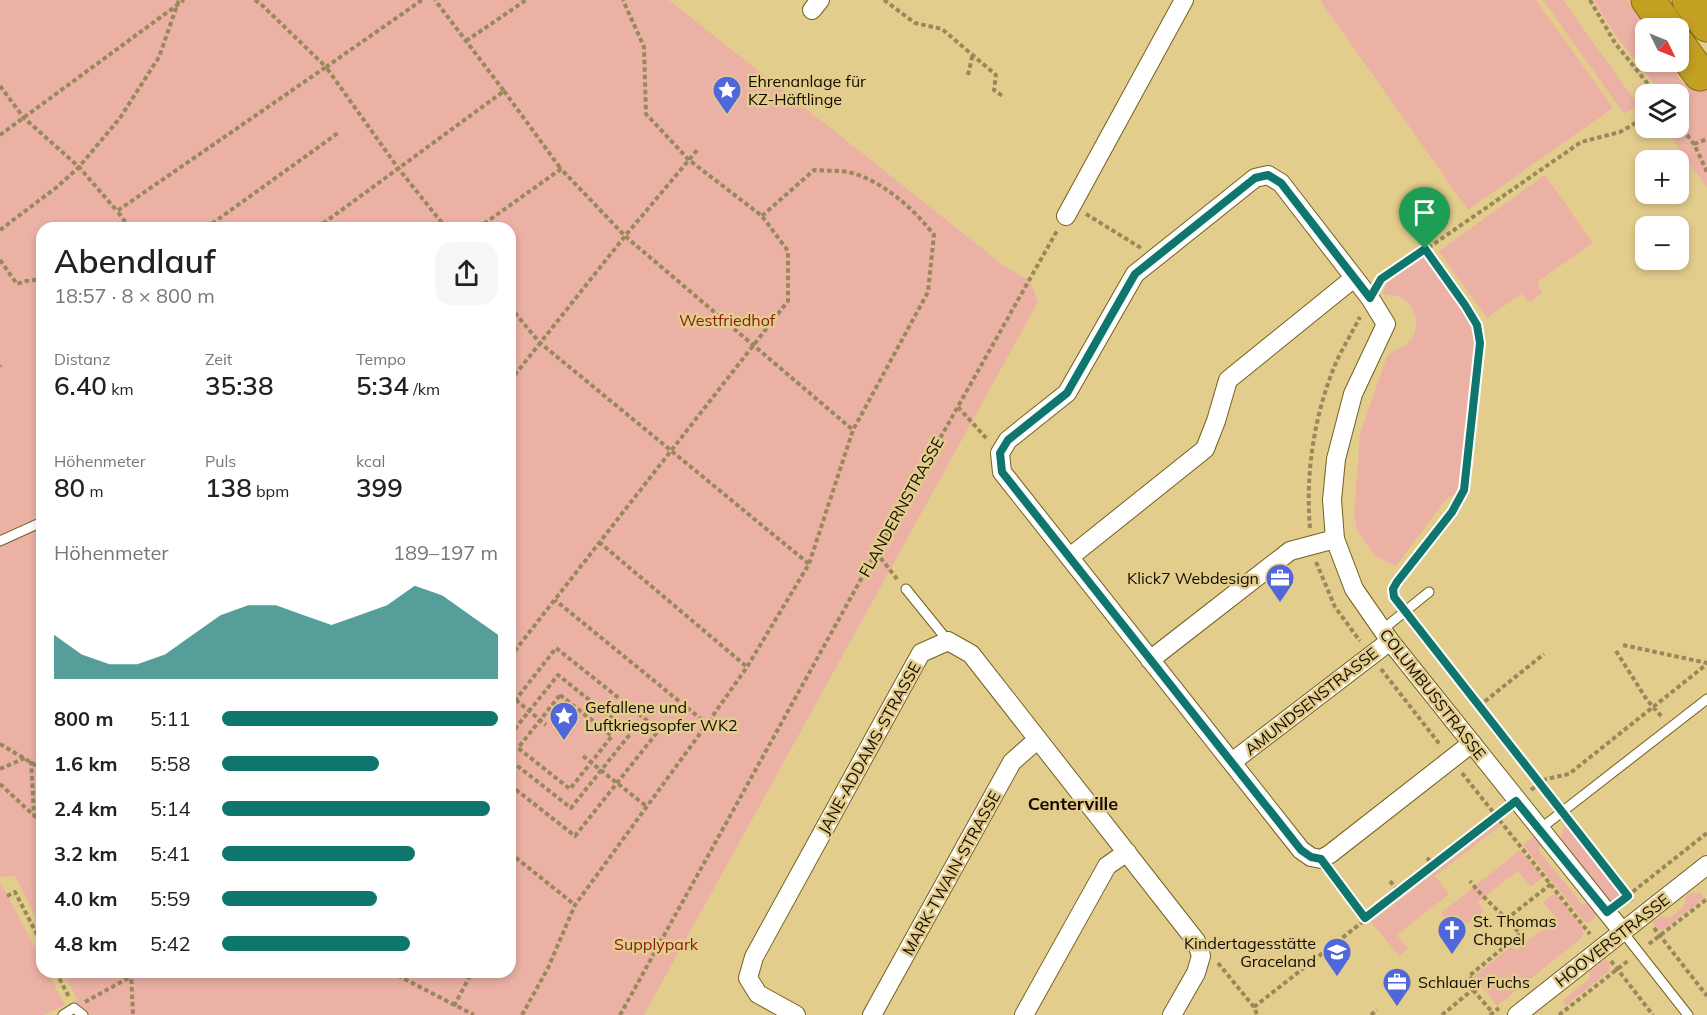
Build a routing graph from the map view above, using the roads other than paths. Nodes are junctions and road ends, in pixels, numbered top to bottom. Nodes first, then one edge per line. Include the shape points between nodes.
1 (1184, 0) edge
2 (1648, 0) edge
3 (1689, 0) edge
4 (1661, 18) edge
5 (1707, 25) edge
6 (1689, 59) edge
7 (1700, 74) dead end
8 (1068, 210) road end
9 (1354, 278) junction
10 (36, 525) edge
11 (1335, 538) junction
12 (0, 541) edge
13 (1070, 557) junction
14 (906, 589) road end
15 (1428, 592) dead end
16 (1386, 635) junction
17 (948, 641) junction
18 (1150, 660) junction
19 (1707, 699) edge
20 (1038, 739) junction
21 (1472, 743) junction
22 (1232, 762) junction
23 (1539, 829) junction
24 (1127, 852) junction
25 (1707, 865) edge
26 (1622, 931) junction
27 (63, 1015) edge
28 (83, 1015) edge
29 (796, 1015) edge
30 (872, 1015) edge
31 (1024, 1015) edge
32 (1172, 1015) edge
33 (1517, 1015) edge
34 (1688, 1015) edge

1 - 8 street
2 - 4 highway
3 - 5 highway
6 - 7 highway
9 - 11 street, COLUMBUSSTRASSE via 1386,324 1353,394 1336,459 1332,500
9 - 13 street via 1228,380 1205,449
9 - 13 street via 1281,183 1268,175 1255,178 1135,274 1067,393 1008,440 1000,453 1002,472
10 - 12 lane
11 - 16 street, COLUMBUSSTRASSE via 1354,589
11 - 18 street via 1290,551
13 - 18 street
14 - 17 lane
15 - 16 lane via 1405,611
16 - 21 street, COLUMBUSSTRASSE
16 - 22 street, AMUNDSENSTRASSE via 1370,655
17 - 20 street via 971,654
17 - 29 street, JANE-ADDAMS-STRASSE via 921,653 753,957 747,978 758,994
18 - 22 street
19 - 23 lane
20 - 24 street
20 - 30 street, MARK-TWAIN-STRASSE via 1012,762
21 - 22 street via 1321,859 1301,850
21 - 23 street, COLUMBUSSTRASSE
23 - 26 street, COLUMBUSSTRASSE
24 - 31 street via 1107,866
24 - 32 street via 1196,940 1201,957
25 - 26 street, HOOVERSTRASSE
26 - 33 street, HOOVERSTRASSE via 1596,942
26 - 34 lane, COLUMBUSSTRASSE
27 - 28 lane via 74,1008

